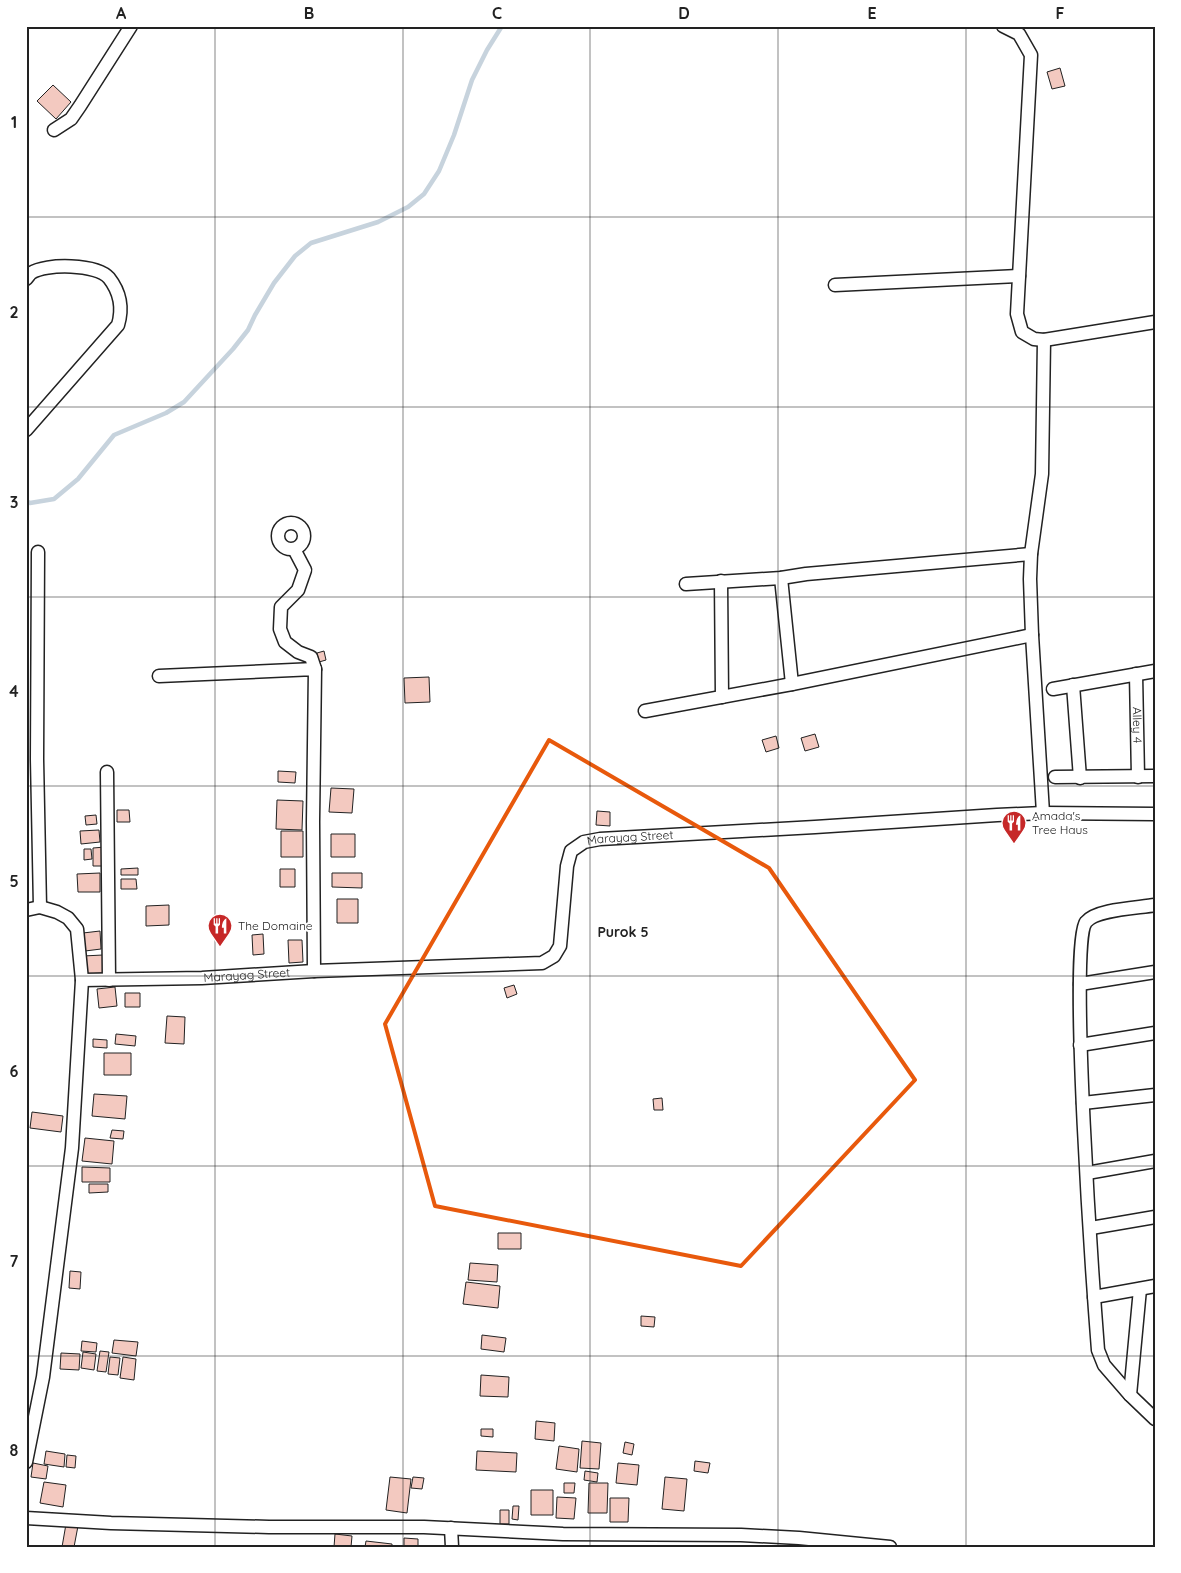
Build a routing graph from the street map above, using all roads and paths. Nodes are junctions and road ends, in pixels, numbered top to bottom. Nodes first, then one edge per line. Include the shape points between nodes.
1 (131, 26) edge
2 (1003, 26) edge
3 (54, 130) dead end
4 (1019, 276) junction
5 (26, 279) edge
6 (836, 286) dead end
7 (1155, 322) edge
8 (1044, 340) junction
9 (26, 430) edge
10 (294, 549) dead end
11 (38, 552) dead end
12 (1031, 554) junction
13 (781, 578) junction
14 (721, 581) junction
15 (686, 584) dead end
16 (32, 598) edge
17 (1032, 635) junction
18 (315, 669) junction
19 (1155, 671) edge
20 (1136, 674) junction
21 (159, 676) dead end
22 (32, 679) edge
23 (792, 684) junction
24 (1073, 685) junction
25 (1053, 689) dead end
26 (722, 697) junction
27 (645, 712) dead end
28 (32, 760) edge
29 (107, 772) dead end
30 (1155, 776) edge
31 (1055, 777) dead end
32 (1138, 777) junction
33 (1080, 778) junction
34 (1043, 813) junction
35 (1155, 814) edge
36 (32, 838) edge
37 (1155, 905) edge
38 (40, 908) junction
39 (26, 910) edge
40 (314, 971) junction
41 (1155, 972) edge
42 (82, 980) junction
43 (109, 980) junction
44 (1080, 984) junction
45 (1155, 1033) edge
46 (1080, 1045) junction
47 (1155, 1095) edge
48 (1083, 1103) junction
49 (1155, 1161) edge
50 (1087, 1173) junction
51 (1155, 1217) edge
52 (1090, 1228) junction
53 (1155, 1286) edge
54 (1140, 1288) junction
55 (1094, 1297) junction
56 (1130, 1395) junction
57 (1155, 1419) edge
58 (26, 1462) edge
59 (26, 1518) edge
60 (451, 1528) junction
61 (452, 1547) edge
62 (890, 1547) edge

1 - 3 street via 71,119
2 - 4 street via 1019,34 1031,55
4 - 6 street
4 - 8 street via 1017,314 1022,332
5 - 9 street via 32,272 60,266 87,267 108,277 119,297 122,311 118,325
7 - 8 street
8 - 12 street via 1042,474
10 - 18 street via 305,570 298,590 282,607 280,629 285,642 312,657
11 - 16 street
12 - 13 street
12 - 17 street
13 - 14 street
13 - 23 street
14 - 15 street
14 - 26 street
16 - 22 street
17 - 23 street
17 - 34 street
18 - 21 street
18 - 40 street
19 - 20 street
20 - 24 street
20 - 32 street, Alley 4
22 - 28 street
23 - 26 street
24 - 25 street
24 - 33 street
26 - 27 street
28 - 36 street
29 - 43 street
30 - 32 street
31 - 33 street
32 - 33 street
34 - 35 street, Marayag Street
34 - 40 street, Marayag Street via 584,842 571,851 567,866 560,946 554,956 542,963
36 - 38 street
37 - 44 street via 1096,914 1085,922 1081,934
38 - 39 street
38 - 42 street via 57,912 77,928
40 - 43 street, Marayag Street
41 - 44 street
42 - 43 street, Marayag Street
42 - 58 street via 72,1148 43,1377
44 - 46 street
45 - 46 street
46 - 48 street
47 - 48 street
48 - 50 street
49 - 50 street
50 - 52 street
51 - 52 street
52 - 55 street
53 - 54 street
54 - 55 street
54 - 56 street
55 - 56 street via 1098,1350 1104,1365
56 - 57 street
59 - 60 street via 269,1527
60 - 61 street
60 - 62 street via 563,1534 799,1538

